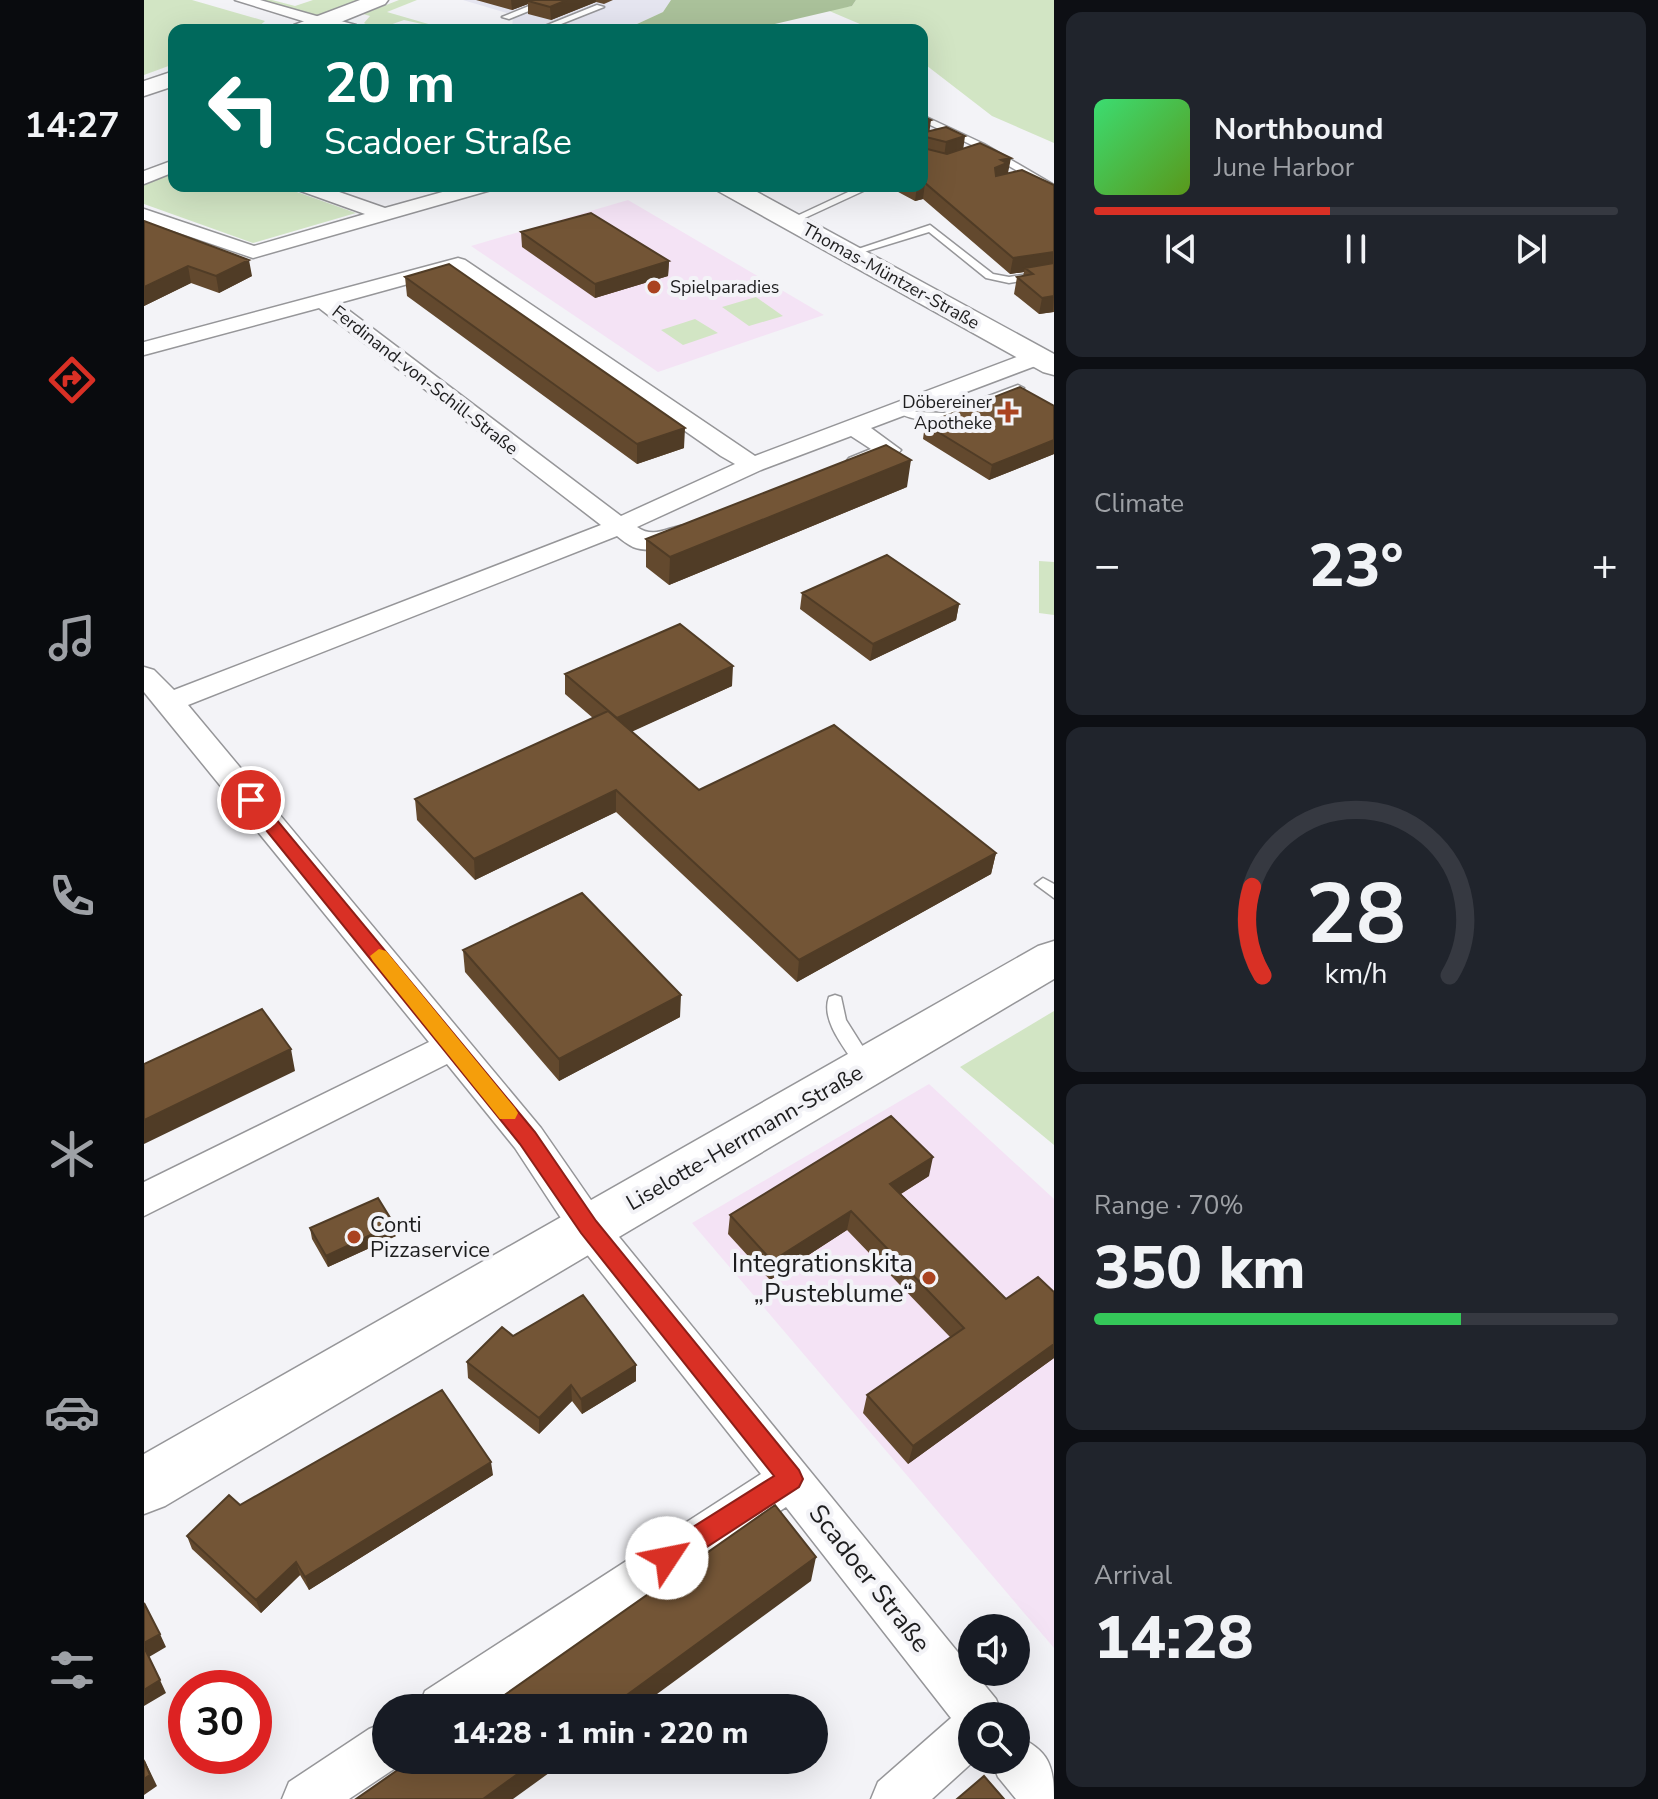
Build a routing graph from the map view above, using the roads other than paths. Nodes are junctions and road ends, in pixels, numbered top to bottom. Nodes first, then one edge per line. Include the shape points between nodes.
1 (243, 0) edge
2 (378, 0) edge
3 (542, 4) edge
4 (600, 7) dead end
5 (506, 17) dead end
6 (307, 24) edge
7 (317, 24) edge
8 (555, 24) edge
9 (168, 80) edge
10 (144, 89) edge
11 (928, 121) edge
12 (954, 133) junction
13 (935, 139) edge
14 (987, 149) junction
15 (972, 154) edge
16 (168, 168) edge
17 (1029, 176) junction
18 (144, 178) edge
19 (1011, 182) edge
20 (1054, 189) edge
21 (322, 192) edge
22 (464, 192) edge
23 (738, 192) edge
24 (856, 192) edge
25 (144, 215) edge
26 (385, 215) junction
27 (791, 221) junction
28 (851, 253) junction
29 (1054, 273) edge
30 (323, 301) junction
31 (144, 349) edge
32 (1046, 361) edge
33 (997, 372) junction
34 (1018, 388) junction
35 (1030, 394) edge
36 (900, 410) junction
37 (854, 428) junction
38 (753, 465) junction
39 (832, 473) edge
40 (704, 524) edge
41 (617, 527) junction
42 (144, 676) edge
43 (170, 702) junction
44 (1054, 958) edge
45 (835, 1001) dead end
46 (453, 1046) junction
47 (866, 1066) junction
48 (144, 1200) edge
49 (588, 1227) junction
50 (791, 1479) junction
51 (144, 1486) edge
52 (463, 1694) edge
53 (968, 1702) edge
54 (958, 1743) edge
55 (372, 1755) edge
56 (1026, 1774) edge
57 (306, 1799) edge
58 (895, 1799) edge
59 (1047, 1799) edge

1 - 6 street
2 - 7 street
3 - 5 lane
4 - 8 lane
9 - 10 street
11 - 12 lane
12 - 13 lane
12 - 14 lane
14 - 15 lane
14 - 17 lane
16 - 18 street
17 - 19 lane
17 - 20 lane
21 - 26 street
22 - 26 street
23 - 27 street, Thomas-Müntzer-Straße
24 - 27 lane
25 - 26 street via 253,252
27 - 28 street, Thomas-Müntzer-Straße
28 - 29 lane via 930,228 990,276 1009,280
28 - 32 street, Thomas-Müntzer-Straße
30 - 31 street
30 - 38 street, Ferdinand-von-Schill-Straße via 458,264
30 - 41 street, Ferdinand-von-Schill-Straße
32 - 33 street
33 - 34 lane
33 - 36 street
34 - 35 lane
34 - 36 lane via 945,417
36 - 37 street
37 - 38 street
37 - 39 street via 889,450
38 - 41 street
40 - 41 street, Ferdinand-von-Schill-Straße via 661,541 640,541
41 - 43 street
42 - 43 street, Scadoer Straße
43 - 46 street, Scadoer Straße
44 - 47 street, Liselotte-Herrmann-Straße
45 - 47 lane via 838,1021
46 - 48 street
46 - 49 street, Scadoer Straße via 528,1138
47 - 49 street, Liselotte-Herrmann-Straße
49 - 50 street, Scadoer Straße
49 - 51 street, Liselotte-Herrmann-Straße
50 - 52 street
50 - 53 street, Scadoer Straße
54 - 58 street
55 - 57 street
56 - 59 street

